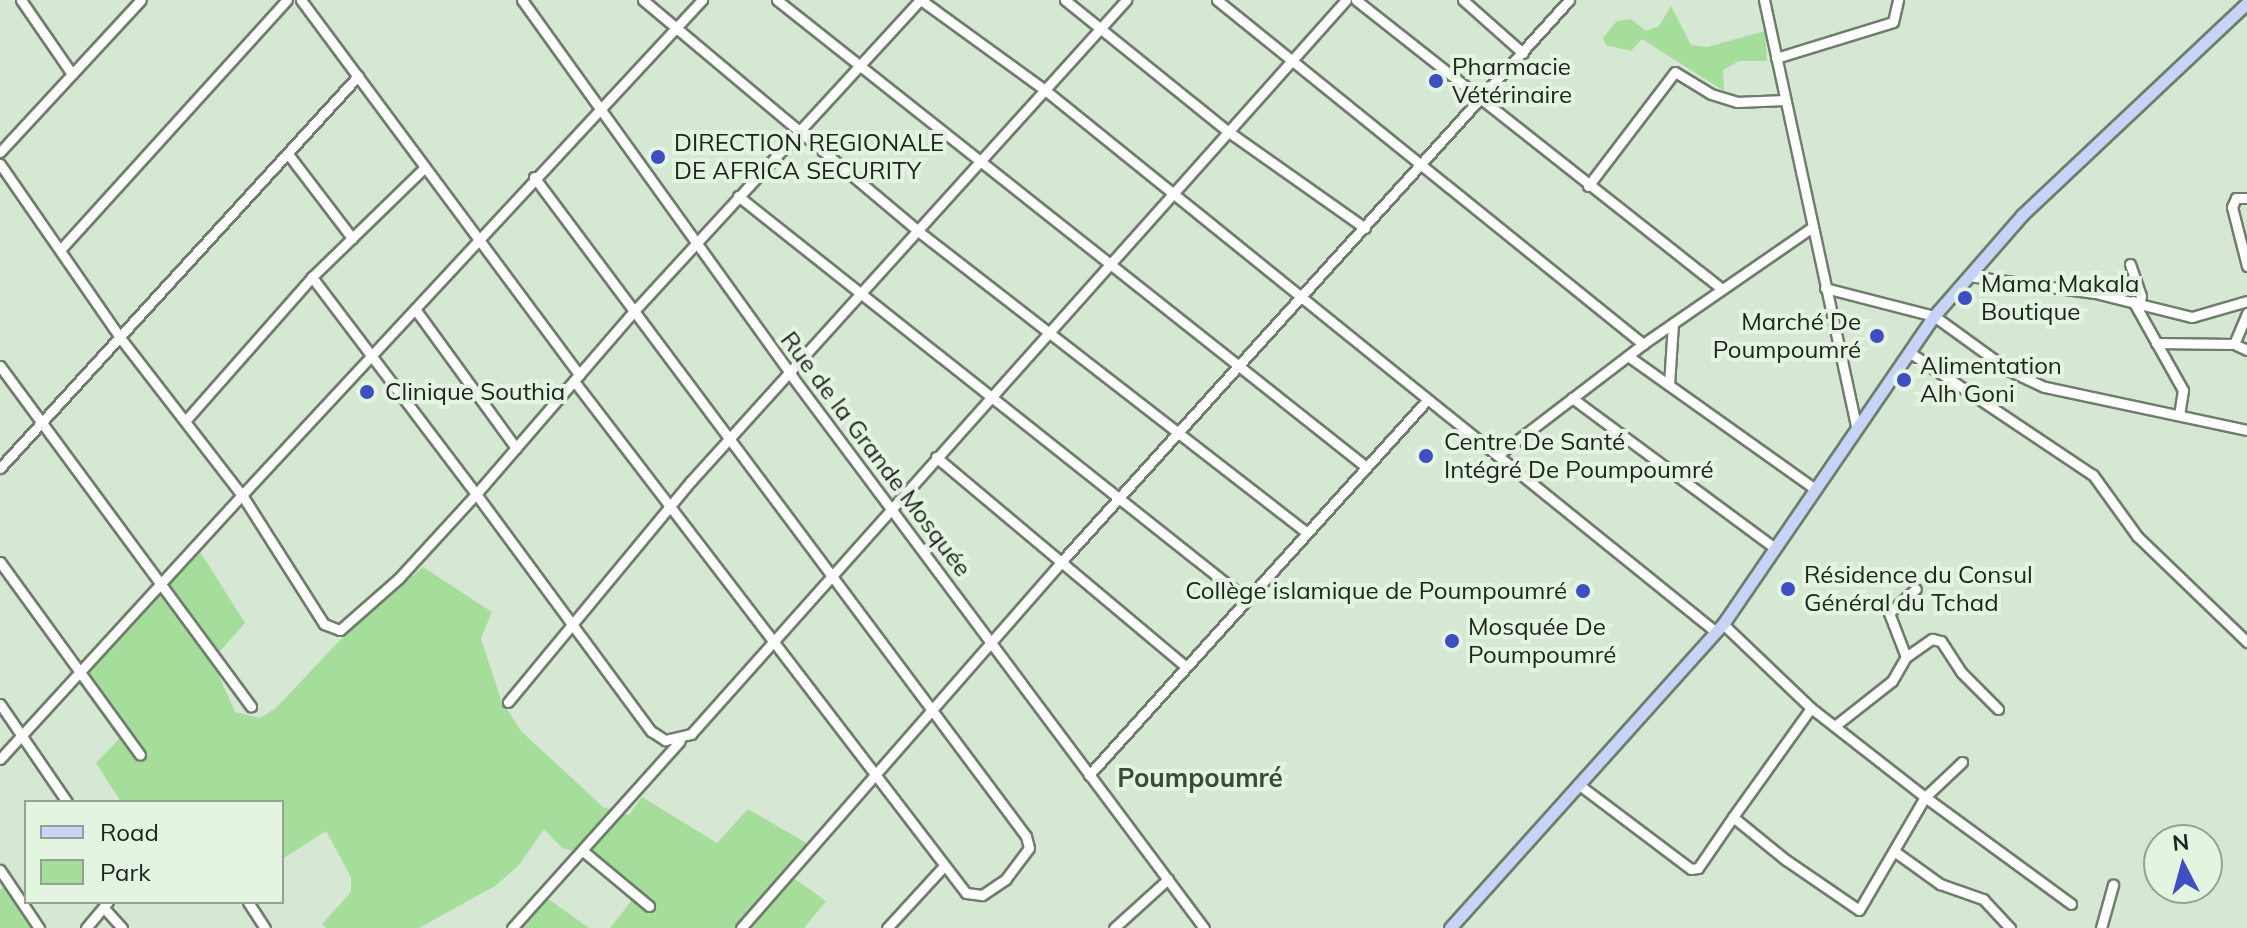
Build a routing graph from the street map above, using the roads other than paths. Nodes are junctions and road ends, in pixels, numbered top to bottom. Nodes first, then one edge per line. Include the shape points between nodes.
1 (21, 0) edge
2 (141, 0) edge
3 (287, 0) edge
4 (301, 0) edge
5 (522, 0) edge
6 (643, 0) edge
7 (702, 0) edge
8 (777, 0) edge
9 (921, 0) edge
10 (1065, 0) edge
11 (1126, 0) edge
12 (1217, 0) edge
13 (1346, 0) edge
14 (1356, 0) edge
15 (1463, 0) edge
16 (1569, 0) edge
17 (1764, 0) edge
18 (1898, 0) edge
19 (2247, 3) edge
20 (676, 28) junction
21 (1100, 29) junction
22 (1523, 53) junction
23 (1290, 57) junction
24 (1776, 58) junction
25 (858, 64) junction
26 (72, 74) junction
27 (358, 76) junction
28 (1045, 90) junction
29 (1785, 100) junction
30 (1480, 102) junction
31 (599, 109) junction
32 (1226, 130) junction
33 (798, 131) junction
34 (0, 152) edge
35 (288, 154) junction
36 (981, 162) junction
37 (0, 164) edge
38 (1422, 165) junction
39 (424, 168) junction
40 (534, 177) junction
41 (1588, 186) junction
42 (1171, 192) junction
43 (738, 196) junction
44 (2247, 198) edge
45 (1365, 228) junction
46 (1811, 228) junction
47 (918, 231) junction
48 (477, 237) junction
49 (352, 238) junction
50 (695, 244) junction
51 (61, 249) junction
52 (1108, 263) junction
53 (2130, 264) dead end
54 (2247, 266) edge
55 (1969, 276) junction
56 (312, 277) junction
57 (1825, 288) junction
58 (1722, 289) junction
59 (864, 295) junction
60 (1302, 297) junction
61 (2247, 301) edge
62 (2136, 302) junction
63 (415, 309) junction
64 (634, 311) junction
65 (2247, 313) edge
66 (1934, 316) junction
67 (1673, 323) junction
68 (1049, 329) junction
69 (122, 340) junction
70 (2156, 343) junction
71 (1643, 344) junction
72 (2234, 344) junction
73 (2247, 350) edge
74 (1909, 352) junction
75 (371, 353) junction
76 (1628, 356) junction
77 (1238, 365) junction
78 (0, 366) edge
79 (791, 375) junction
80 (576, 378) junction
81 (1669, 385) junction
82 (992, 394) junction
83 (1572, 398) junction
84 (1428, 399) junction
85 (2179, 414) junction
86 (186, 420) junction
87 (43, 424) junction
88 (1856, 426) junction
89 (2247, 430) edge
90 (1177, 434) junction
91 (731, 438) junction
92 (516, 448) junction
93 (1498, 455) junction
94 (936, 457) junction
95 (1365, 466) junction
96 (0, 468) edge
97 (1814, 488) junction
98 (476, 494) junction
99 (242, 495) junction
100 (1118, 500) junction
101 (671, 505) junction
102 (891, 508) junction
103 (1306, 532) junction
104 (1775, 548) junction
105 (1062, 561) junction
106 (0, 562) edge
107 (834, 572) junction
108 (163, 585) junction
109 (1916, 589) dead end
110 (1246, 599) junction
111 (571, 626) junction
112 (1719, 628) junction
113 (774, 640) junction
114 (991, 641) junction
115 (2247, 642) edge
116 (1906, 657) junction
117 (1185, 666) junction
118 (83, 670) junction
119 (508, 702) dead end
120 (0, 704) edge
121 (251, 707) dead end
122 (1811, 708) junction
123 (932, 709) junction
124 (1998, 709) dead end
125 (1836, 725) junction
126 (21, 736) junction
127 (680, 741) junction
128 (140, 755) dead end
129 (0, 759) edge
130 (1962, 762) dead end
131 (876, 774) junction
132 (1089, 775) junction
133 (1578, 784) junction
134 (1925, 797) junction
135 (66, 800) edge
136 (1733, 817) junction
137 (583, 851) junction
138 (1894, 851) junction
139 (943, 867) junction
140 (0, 870) edge
141 (1168, 879) junction
142 (2113, 885) dead end
143 (249, 904) edge
144 (2071, 904) dead end
145 (106, 905) edge
146 (649, 906) dead end
147 (39, 928) edge
148 (86, 928) edge
149 (122, 928) edge
150 (265, 928) edge
151 (512, 928) edge
152 (741, 928) edge
153 (887, 928) edge
154 (1114, 928) edge
155 (1204, 928) edge
156 (1450, 928) edge
157 (2010, 928) edge
158 (2101, 928) edge

1 - 26 street
2 - 26 street
3 - 51 street
4 - 27 street
5 - 31 street, Rue de la Grande Mosquée
6 - 20 street
7 - 20 street
8 - 25 street
9 - 25 street
9 - 28 street
10 - 21 street
11 - 21 street
12 - 23 street
13 - 23 street
14 - 30 street
15 - 22 street
16 - 22 street
17 - 24 street
18 - 24 street via 1893,22
19 - 55 main road via 2022,215
20 - 31 street
20 - 33 street
21 - 28 street
21 - 32 street
22 - 30 street
23 - 32 street
23 - 38 street
24 - 29 street
25 - 33 street
25 - 36 street
26 - 34 street
27 - 35 street
27 - 39 street
28 - 36 street
28 - 42 street
29 - 41 street via 1737,102 1711,94 1675,72
29 - 46 street
30 - 38 street
30 - 41 street
31 - 40 street
31 - 50 street, Rue de la Grande Mosquée
32 - 42 street
32 - 45 street
33 - 43 street
33 - 47 street
35 - 49 street
35 - 69 street
36 - 47 street
36 - 52 street
37 - 51 street
38 - 45 street
38 - 71 street
39 - 48 street
39 - 49 street
40 - 48 street
40 - 64 street
41 - 58 street
42 - 52 street
42 - 60 street
43 - 50 street
43 - 59 street
44 - 54 street via 2236,198 2232,207
45 - 60 street
46 - 57 street
46 - 58 street
47 - 59 street
47 - 68 street
48 - 63 street
48 - 80 street
49 - 56 street
50 - 64 street
50 - 79 street, Rue de la Grande Mosquée
51 - 69 street
52 - 68 street
52 - 77 street
53 - 62 street via 2141,296
55 - 62 street
55 - 66 main road
56 - 75 street
56 - 86 street
57 - 66 street
57 - 88 street
58 - 67 street
59 - 79 street
59 - 82 street
60 - 77 street
60 - 84 street
61 - 62 street via 2200,317
62 - 70 street
63 - 75 street
63 - 92 street
64 - 80 street
64 - 91 street
65 - 72 street
66 - 74 main road
66 - 85 street via 2025,379 2066,393
67 - 71 street
67 - 81 street
68 - 82 street
68 - 90 street
69 - 86 street
69 - 87 street
70 - 72 street
70 - 85 street via 2183,390
71 - 76 street
72 - 73 street
74 - 88 main road
74 - 115 street via 2093,475 2137,536
75 - 98 street
75 - 99 street
76 - 81 street
76 - 83 street
77 - 90 street
77 - 95 street
78 - 87 street
79 - 91 street
79 - 102 street, Rue de la Grande Mosquée
80 - 92 street
80 - 101 street
81 - 97 street
82 - 94 street
82 - 100 street
83 - 93 street
83 - 104 street
84 - 93 street
84 - 95 street
85 - 89 street
86 - 99 street
87 - 96 street
87 - 108 street
88 - 97 main road
90 - 100 street
90 - 103 street
91 - 101 street
91 - 107 street
92 - 98 street
93 - 112 street
94 - 102 street
94 - 105 street
95 - 103 street
97 - 104 main road
98 - 99 street via 399,578 340,630 324,624
98 - 111 street
99 - 108 street
100 - 105 street
100 - 110 street
101 - 111 street
101 - 113 street
102 - 107 street
102 - 114 street, Rue de la Grande Mosquée
103 - 110 street
104 - 112 main road
105 - 114 street
105 - 117 street
106 - 118 street
107 - 113 street
107 - 123 street
108 - 118 street
108 - 121 street
109 - 116 street via 1889,613
110 - 117 street
111 - 119 street
111 - 127 street via 651,731
112 - 122 street
112 - 133 main road
113 - 127 street
113 - 131 street
114 - 123 street
114 - 132 street, Rue de la Grande Mosquée
116 - 124 street via 1927,640 1941,641 1962,673
116 - 125 street via 1892,681
117 - 132 street
118 - 126 street
118 - 128 street
120 - 126 street
122 - 125 street
122 - 136 street
123 - 131 street
123 - 139 street via 1026,836 1029,848 1006,879 982,895 966,893
125 - 134 street
126 - 129 street
126 - 135 street
127 - 137 street
130 - 134 street
131 - 139 street
131 - 152 street
132 - 141 street, Rue de la Grande Mosquée
133 - 136 street via 1691,869 1698,868
133 - 156 main road
134 - 138 street
134 - 144 street
136 - 138 street via 1859,910
137 - 146 street
137 - 151 street
138 - 157 street via 1940,884 1983,899
139 - 153 street
140 - 147 street
141 - 154 street
141 - 155 street, Rue de la Grande Mosquée
142 - 158 street
143 - 150 street
145 - 148 street
145 - 149 street

